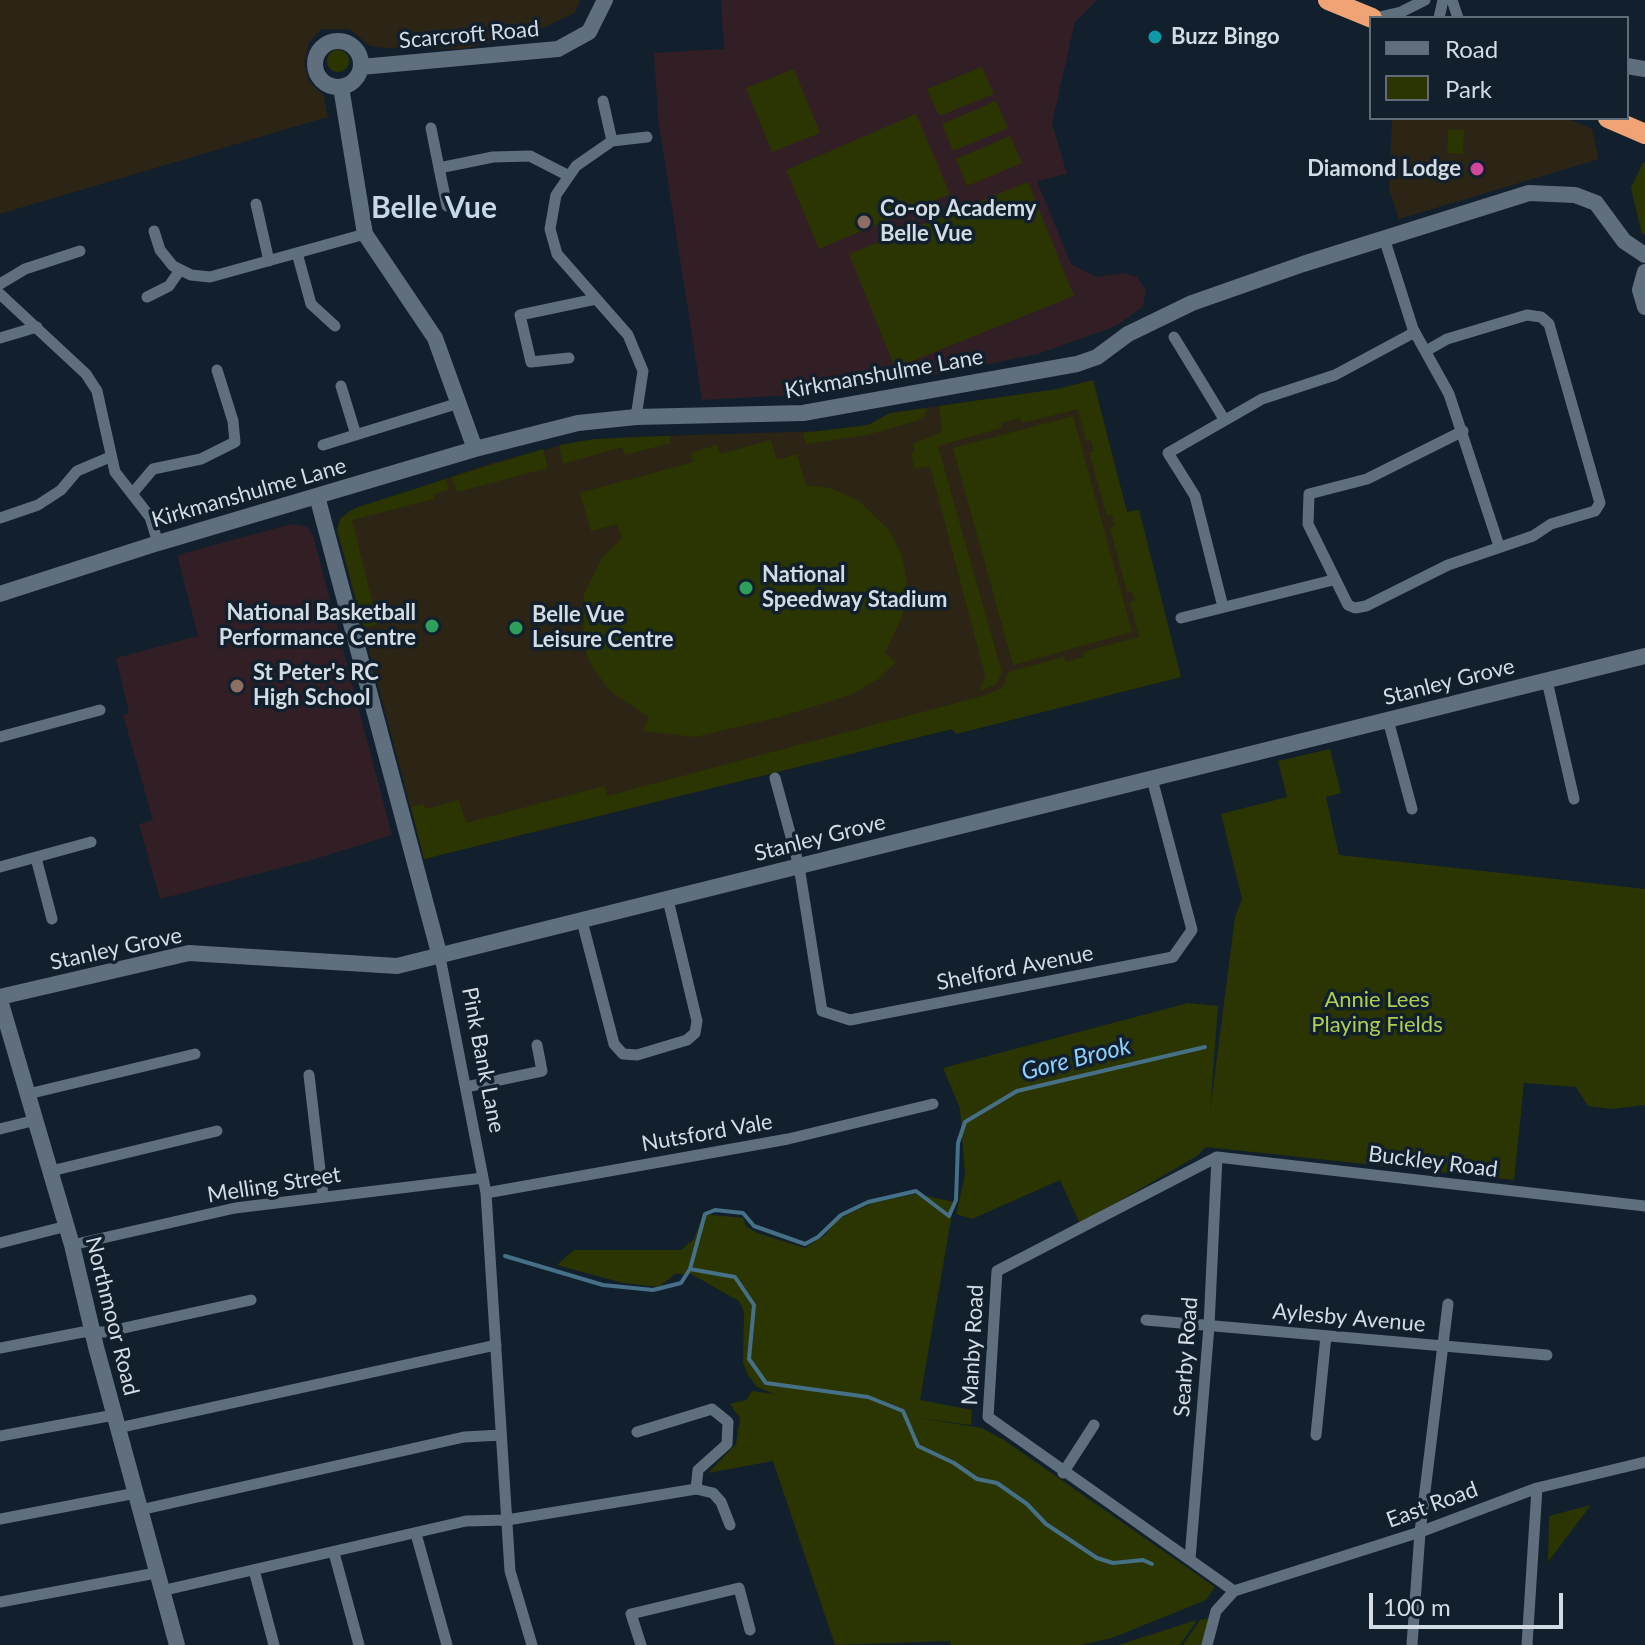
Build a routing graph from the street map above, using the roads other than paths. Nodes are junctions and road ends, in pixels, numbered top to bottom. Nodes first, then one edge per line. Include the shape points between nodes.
1 (605, 0) edge
2 (1328, 0) edge
3 (1425, 0) edge
4 (1369, 16) edge
5 (1383, 16) edge
6 (361, 67) junction
7 (341, 87) junction
8 (603, 101) dead end
9 (1613, 120) edge
10 (431, 128) dead end
11 (1645, 134) edge
12 (647, 137) dead end
13 (612, 141) junction
14 (439, 168) junction
15 (569, 176) junction
16 (256, 204) dead end
17 (447, 206) dead end
18 (154, 231) dead end
19 (365, 234) junction
20 (1384, 238) junction
21 (80, 251) dead end
22 (297, 253) junction
23 (1645, 255) edge
24 (269, 261) junction
25 (180, 270) junction
26 (1645, 272) edge
27 (0, 284) edge
28 (0, 294) edge
29 (147, 297) dead end
30 (596, 299) junction
31 (1645, 307) edge
32 (335, 326) dead end
33 (37, 327) junction
34 (1415, 332) junction
35 (1174, 337) dead end
36 (0, 338) edge
37 (1426, 351) junction
38 (569, 358) dead end
39 (217, 370) dead end
40 (341, 386) dead end
41 (459, 403) junction
42 (636, 417) junction
43 (1224, 419) junction
44 (1463, 431) junction
45 (356, 435) junction
46 (323, 445) dead end
47 (475, 449) junction
48 (110, 457) junction
49 (132, 494) junction
50 (317, 496) junction
51 (0, 518) edge
52 (158, 543) junction
53 (1499, 546) junction
54 (1333, 580) junction
55 (0, 594) edge
56 (1223, 607) junction
57 (1181, 618) dead end
58 (1645, 656) edge
59 (1547, 681) junction
60 (100, 710) dead end
61 (1388, 720) junction
62 (0, 737) edge
63 (775, 778) dead end
64 (1152, 779) junction
65 (1574, 799) dead end
66 (1412, 809) dead end
67 (91, 842) dead end
68 (36, 858) junction
69 (799, 866) junction
70 (0, 867) edge
71 (668, 900) junction
72 (52, 919) dead end
73 (582, 921) junction
74 (440, 957) junction
75 (0, 998) edge
76 (537, 1045) dead end
77 (195, 1054) dead end
78 (309, 1075) dead end
79 (466, 1087) junction
80 (28, 1094) junction
81 (933, 1104) dead end
82 (36, 1120) junction
83 (0, 1129) edge
84 (217, 1131) dead end
85 (1217, 1157) junction
86 (51, 1171) junction
87 (483, 1178) junction
88 (486, 1193) junction
89 (323, 1196) junction
90 (1645, 1206) edge
91 (67, 1226) junction
92 (0, 1243) edge
93 (72, 1245) junction
94 (251, 1300) dead end
95 (1448, 1304) dead end
96 (1146, 1320) dead end
97 (1209, 1326) junction
98 (92, 1332) junction
99 (1326, 1336) junction
100 (496, 1345) junction
101 (1443, 1346) junction
102 (0, 1348) edge
103 (1547, 1355) dead end
104 (116, 1422) junction
105 (1094, 1425) dead end
106 (637, 1432) dead end
107 (501, 1435) junction
108 (1316, 1435) dead end
109 (0, 1436) edge
110 (1645, 1462) edge
111 (1063, 1473) junction
112 (1537, 1488) junction
113 (696, 1489) junction
114 (138, 1501) junction
115 (0, 1519) edge
116 (507, 1520) junction
117 (730, 1525) dead end
118 (1420, 1532) junction
119 (416, 1534) junction
120 (334, 1553) junction
121 (1190, 1559) junction
122 (254, 1570) junction
123 (156, 1573) junction
124 (161, 1591) junction
125 (1234, 1591) junction
126 (0, 1602) edge
127 (750, 1630) dead end
128 (177, 1645) edge
129 (274, 1645) edge
130 (359, 1645) edge
131 (447, 1645) edge
132 (532, 1645) edge
133 (641, 1645) edge
134 (1207, 1645) edge
135 (1412, 1645) edge
136 (1527, 1645) edge

1 - 6 street, Scarcroft Road via 589,32 558,49
2 - 4 highway
3 - 5 street
6 - 7 street via 354,80
6 - 7 street via 358,52 347,42 332,41 319,49 316,71 326,83
7 - 19 street
8 - 13 street
9 - 11 highway
10 - 14 street
12 - 13 street
13 - 15 street
14 - 15 street via 530,156
14 - 17 street
15 - 30 street via 556,195 550,229 557,254
16 - 24 street
18 - 25 street via 160,250
19 - 22 street
19 - 41 street via 435,338
20 - 23 street, Kirkmanshulme Lane via 1529,193 1554,192 1596,203 1624,241
20 - 34 street
20 - 42 street, Kirkmanshulme Lane via 1192,303 1128,334 1097,357 1051,370 803,413
21 - 27 street via 25,269
22 - 24 street
22 - 32 street via 311,304
24 - 25 street via 210,277
25 - 29 street via 169,286
26 - 31 street via 1640,290
28 - 33 street
30 - 38 street via 520,315 531,362
30 - 42 street via 628,335 643,371
33 - 36 street
33 - 48 street via 97,391
34 - 37 street
34 - 43 street via 1335,375 1262,399
35 - 43 street
37 - 44 street
37 - 53 street via 1447,339 1527,315 1549,324 1600,503 1595,511
39 - 49 street via 235,442 201,459 153,469
40 - 45 street
41 - 45 street
41 - 47 street
42 - 47 street, Kirkmanshulme Lane via 578,423
43 - 56 street via 1168,453 1195,496
44 - 53 street
44 - 54 street via 1367,479 1309,494 1308,524
45 - 46 street
47 - 50 street, Kirkmanshulme Lane
48 - 49 street
48 - 51 street via 77,471 38,505
49 - 52 street via 150,517
50 - 52 street, Kirkmanshulme Lane
50 - 74 street, Pink Bank Lane
52 - 55 street, Kirkmanshulme Lane
53 - 54 street via 1366,606 1348,605
54 - 56 street
56 - 57 street
58 - 59 street, Stanley Grove
59 - 61 street, Stanley Grove
59 - 65 street
60 - 62 street
61 - 64 street, Stanley Grove
61 - 66 street
63 - 69 street
64 - 69 street, Stanley Grove
64 - 69 street, Shelford Avenue via 1192,930 1173,957 850,1020 822,1011
67 - 68 street
68 - 70 street
68 - 72 street
69 - 71 street, Stanley Grove
71 - 73 street, Stanley Grove
71 - 73 street via 697,1021 695,1033 637,1055 623,1054 614,1044
73 - 74 street, Stanley Grove
74 - 75 street, Stanley Grove via 397,966 189,953
74 - 79 street, Pink Bank Lane
75 - 80 street, Northmoor Road
76 - 79 street via 542,1071
77 - 80 street
78 - 89 street
79 - 87 street, Pink Bank Lane
80 - 82 street, Northmoor Road
81 - 88 street, Nutsford Vale via 788,1139
82 - 83 street
82 - 86 street, Northmoor Road
84 - 86 street
85 - 90 street, Buckley Road
85 - 97 street, Searby Road
85 - 111 street, Manby Road via 997,1271 988,1417
86 - 91 street, Northmoor Road
87 - 88 street, Pink Bank Lane
87 - 89 street, Melling Street
88 - 100 street, Pink Bank Lane
89 - 93 street, Melling Street via 235,1208
91 - 92 street
91 - 93 street, Northmoor Road
93 - 98 street, Northmoor Road
94 - 98 street
95 - 101 street
96 - 97 street, Aylesby Avenue
97 - 99 street, Aylesby Avenue
97 - 121 street, Searby Road
98 - 102 street
98 - 104 street, Northmoor Road
99 - 101 street, Aylesby Avenue
99 - 108 street
100 - 104 street
100 - 107 street, Pink Bank Lane
101 - 103 street, Aylesby Avenue
101 - 118 street
104 - 109 street
104 - 114 street, Northmoor Road
105 - 111 street
106 - 113 street via 712,1409 728,1422 727,1444 698,1470
107 - 114 street via 464,1437
107 - 116 street, Pink Bank Lane
110 - 112 street, East Road
111 - 121 street, Manby Road
112 - 118 street, East Road
112 - 136 street
113 - 116 street
113 - 117 street via 713,1493
114 - 115 street
114 - 123 street, Northmoor Road
116 - 119 street via 466,1521
116 - 132 street, Pink Bank Lane via 510,1571
118 - 125 street, East Road
118 - 135 street
119 - 120 street
119 - 131 street
120 - 122 street
120 - 130 street
121 - 125 street, Manby Road
122 - 124 street
122 - 129 street
123 - 124 street, Northmoor Road
123 - 126 street
124 - 128 street, Northmoor Road
125 - 134 street via 1216,1611
127 - 133 street via 739,1588 631,1614

